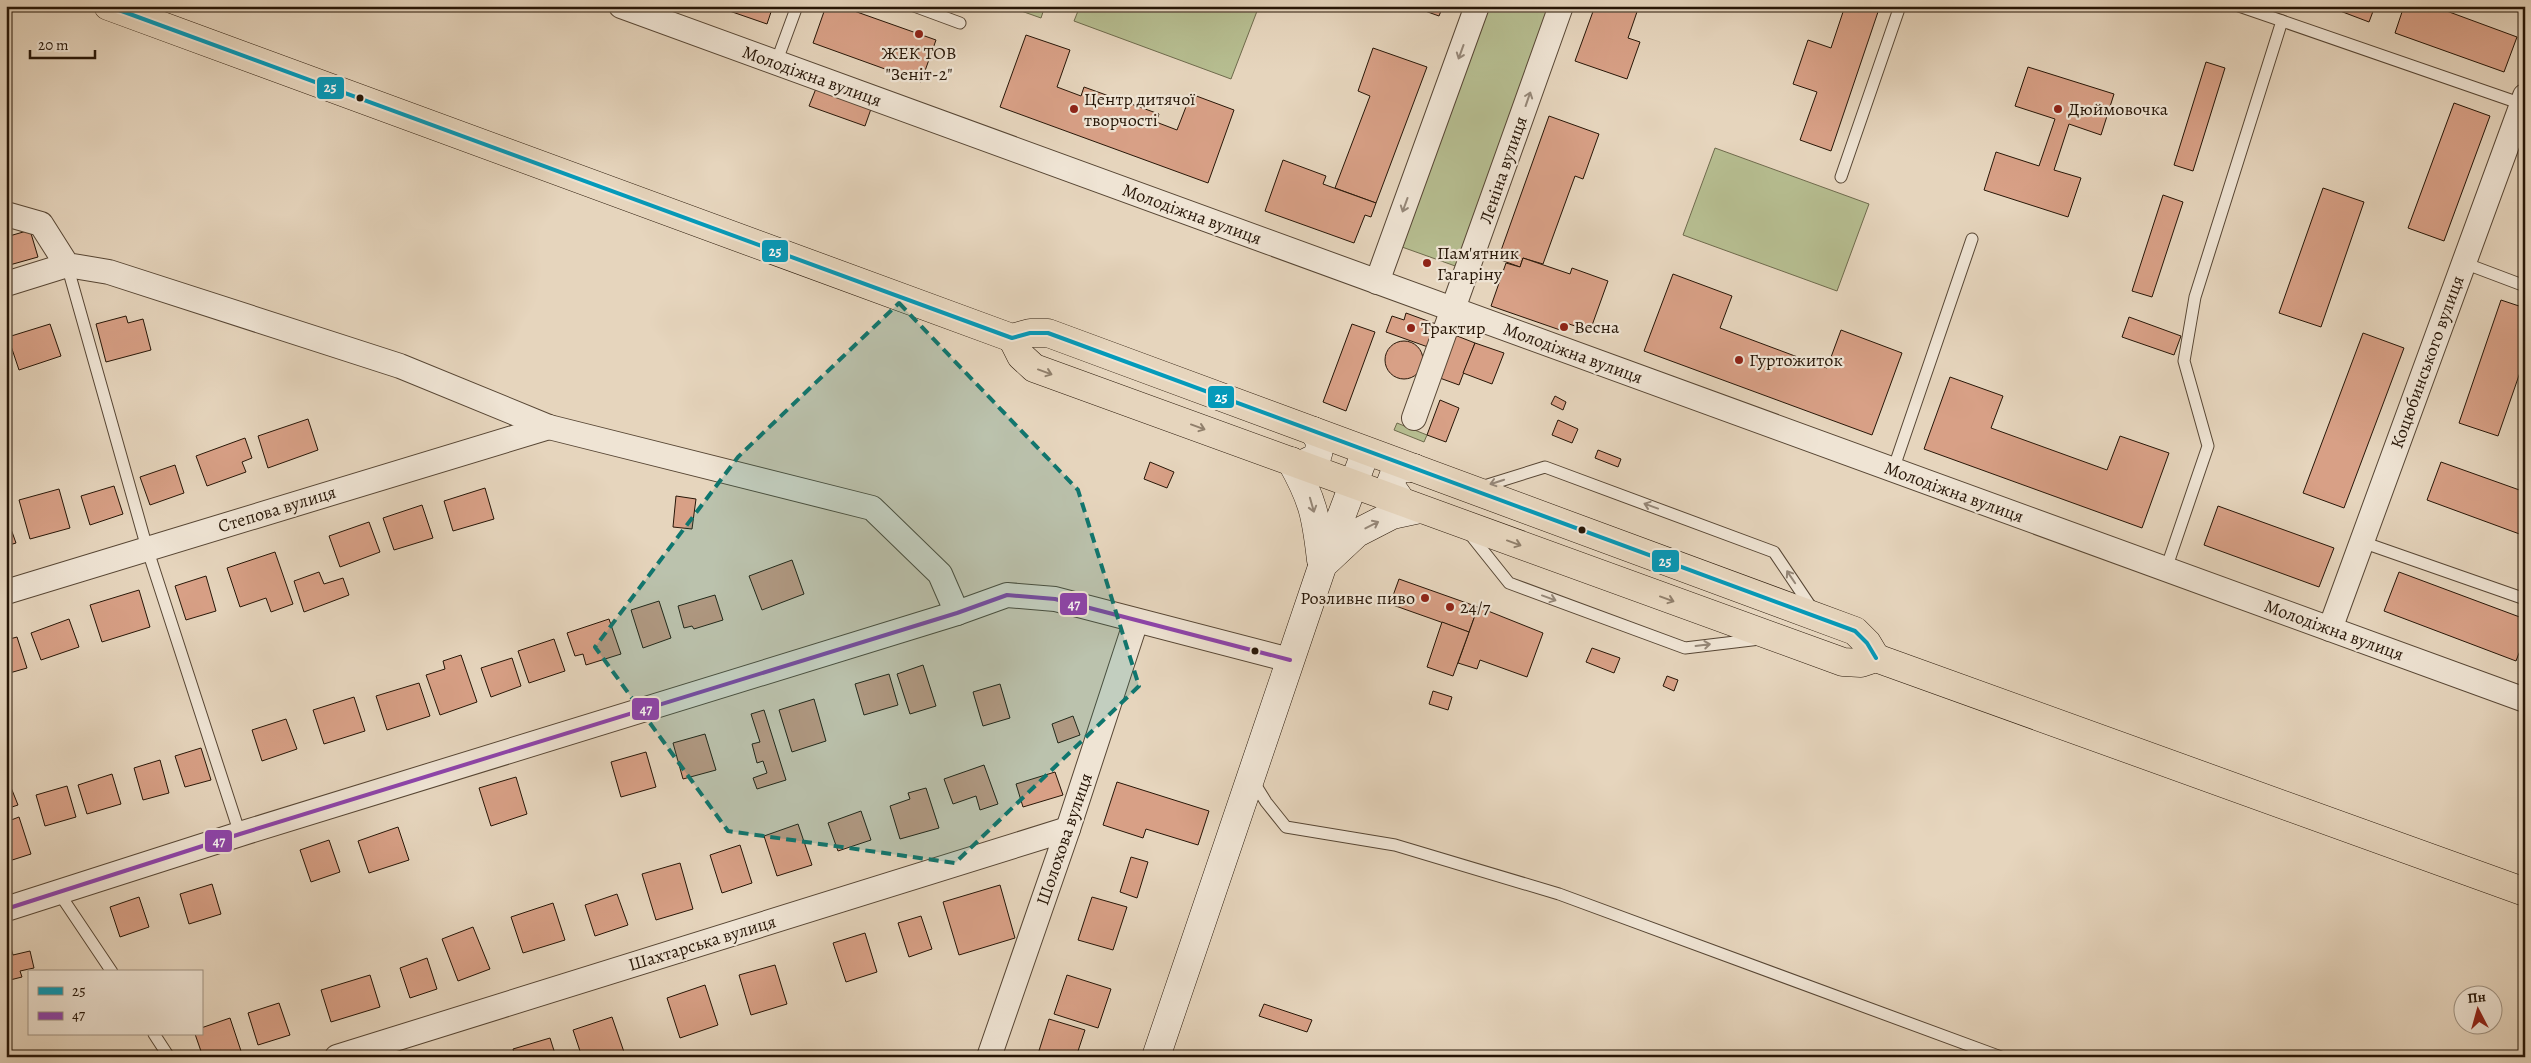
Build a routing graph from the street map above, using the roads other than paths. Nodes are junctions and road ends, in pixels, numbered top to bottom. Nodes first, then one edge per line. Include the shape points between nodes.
1 (108, 6) edge
2 (621, 6) edge
3 (797, 6) edge
4 (914, 6) edge
5 (1477, 6) edge
6 (1561, 6) edge
7 (1900, 6) edge
8 (2239, 6) edge
9 (2282, 21) junction
10 (960, 23) dead end
11 (776, 63) junction
12 (2523, 100) edge
13 (1841, 177) dead end
14 (6, 214) edge
15 (1972, 239) dead end
16 (2464, 263) junction
17 (67, 265) junction
18 (1377, 282) junction
19 (6, 284) edge
20 (2525, 286) edge
21 (1454, 310) junction
22 (1012, 338) junction
23 (1414, 418) dead end
24 (549, 427) junction
25 (1313, 431) junction
26 (1366, 451) junction
27 (1296, 463) junction
28 (1414, 468) junction
29 (1893, 470) junction
30 (1353, 484) junction
31 (1473, 490) junction
32 (1411, 505) junction
33 (1461, 524) junction
34 (2362, 542) junction
35 (147, 548) junction
36 (1322, 567) junction
37 (2166, 569) junction
38 (6, 592) edge
39 (2525, 599) edge
40 (957, 613) junction
41 (1819, 618) junction
42 (1136, 621) junction
43 (2330, 629) junction
44 (1774, 637) junction
45 (1876, 658) junction
46 (1290, 660) junction
47 (2525, 700) edge
48 (1251, 777) junction
49 (1068, 829) junction
50 (240, 834) junction
51 (59, 892) junction
52 (2525, 892) edge
53 (6, 908) edge
54 (111, 970) edge
55 (155, 1036) edge
56 (169, 1057) edge
57 (337, 1057) edge
58 (990, 1057) edge
59 (1156, 1057) edge
60 (2001, 1057) edge

1 - 22 highway
2 - 11 street, Молодіжна вулиця
3 - 11 lane
4 - 10 lane
5 -> 18 street
21 -> 6 street, Леніна вулиця
7 - 13 lane
8 - 9 lane
9 - 12 lane
9 - 37 lane via 2195,297 2184,361 2208,446
11 - 18 street, Молодіжна вулиця
12 - 16 street, Коцюбинського вулиця
14 - 17 street via 41,224
15 - 29 lane
16 - 20 lane
16 - 34 street, Коцюбинського вулиця
17 - 19 street
17 - 24 street via 109,272 400,366
17 - 35 lane
18 - 21 street, Молодіжна вулиця
21 - 23 street, Леніна вулиця
21 - 29 street, Молодіжна вулиця
22 - 25 highway via 1048,333
22 -> 27 highway via 1021,356 1034,368
24 - 35 street, Степова вулиця
24 - 40 street via 872,508 940,574
25 - 26 highway
25 - 27 street via 1319,439 1317,457
26 - 28 highway
26 - 30 street
27 - 30 highway
27 -> 36 street via 1316,516
28 - 31 highway
28 - 32 street via 1394,472 1390,485
29 - 37 street, Молодіжна вулиця
30 - 32 highway
30 - 36 street
31 - 41 highway
41 -> 31 lane via 1774,552 1545,467
32 - 33 highway
36 -> 32 street via 1357,533
33 -> 44 highway
33 -> 44 lane via 1509,583 1685,648
34 - 39 lane
34 - 43 street, Коцюбинського вулиця
35 - 38 street, Степова вулиця
35 - 50 lane
36 - 46 street
37 - 43 street, Молодіжна вулиця
40 - 42 street via 1007,595 1055,599
40 - 50 street
41 - 45 highway via 1855,631
42 - 46 street
42 - 49 street, Шолохова вулиця
43 - 47 street, Молодіжна вулиця
44 - 45 highway via 1843,662 1861,663
45 - 52 highway
46 - 48 street
48 - 59 street
48 - 60 lane via 1286,827 1395,845 1559,894
49 - 57 street, Шахтарська вулиця
49 - 58 street, Шолохова вулиця
50 - 51 street
51 - 53 street
51 - 54 lane
55 - 56 lane

